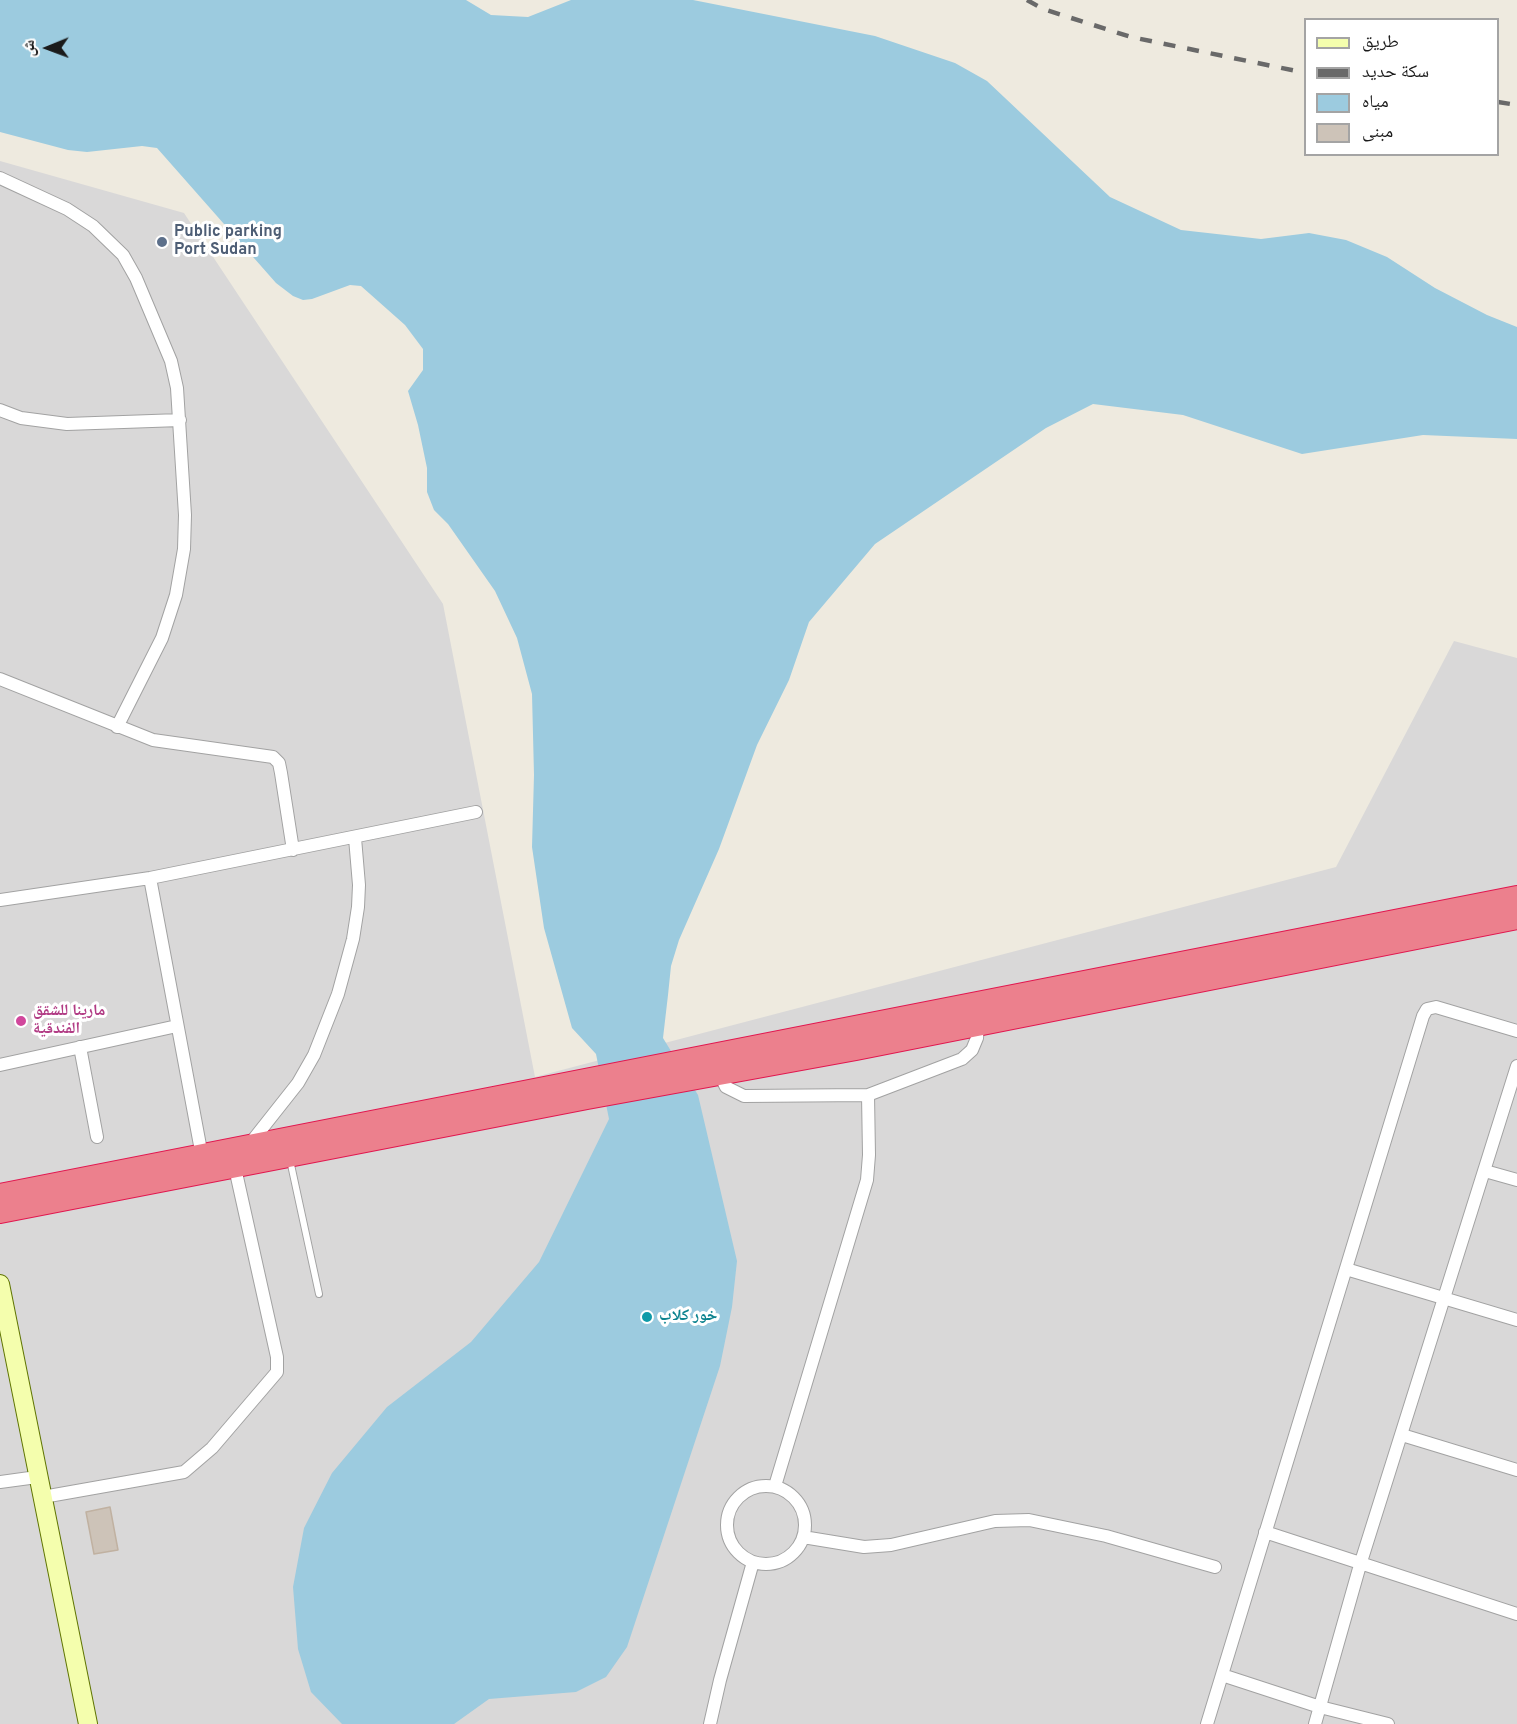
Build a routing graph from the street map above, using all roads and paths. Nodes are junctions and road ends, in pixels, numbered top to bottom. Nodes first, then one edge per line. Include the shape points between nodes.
1 (0, 178) edge
2 (0, 410) edge
3 (180, 420) junction
4 (0, 679) edge
5 (117, 727) junction
6 (477, 812) dead end
7 (355, 838) junction
8 (293, 850) junction
9 (150, 878) junction
10 (1517, 897) edge
11 (0, 900) edge
12 (1517, 918) edge
13 (177, 1026) junction
14 (978, 1026) junction
15 (1517, 1031) edge
16 (80, 1047) junction
17 (0, 1065) edge
18 (1517, 1066) edge
19 (710, 1069) junction
20 (868, 1095) junction
21 (386, 1129) junction
22 (98, 1137) dead end
23 (248, 1146) junction
24 (202, 1156) junction
25 (290, 1157) junction
26 (235, 1168) junction
27 (1485, 1170) junction
28 (1517, 1180) edge
29 (0, 1195) edge
30 (0, 1212) edge
31 (1346, 1269) junction
32 (0, 1284) edge
33 (319, 1294) dead end
34 (1445, 1297) junction
35 (1517, 1320) edge
36 (1402, 1435) junction
37 (1517, 1470) edge
38 (37, 1477) junction
39 (0, 1482) edge
40 (775, 1486) junction
41 (43, 1497) junction
42 (1265, 1532) junction
43 (803, 1538) junction
44 (753, 1562) junction
45 (1360, 1565) junction
46 (1215, 1567) dead end
47 (1517, 1614) edge
48 (1222, 1675) junction
49 (1320, 1707) junction
50 (88, 1724) edge
51 (710, 1724) edge
52 (1207, 1724) edge
53 (1315, 1724) edge
54 (1388, 1724) edge

1 - 3 street via 67,209 93,226 123,255 171,361
2 - 3 street via 21,418 67,424
3 - 5 street via 185,515 176,595 162,638
4 - 5 street
5 - 8 street via 153,740 273,757 282,772
6 - 7 street
7 - 8 street
7 - 23 street via 358,907 338,994 323,1035 298,1083
8 - 9 street
9 - 11 street
9 - 13 street
10 - 19 highway
12 - 14 highway
13 - 16 street
13 - 24 street
14 - 19 highway
14 - 20 street via 972,1050 962,1059
15 - 31 street via 1436,1007 1425,1012
16 - 17 street
16 - 22 street
18 - 27 street
19 - 20 street via 726,1087 744,1096
19 - 21 highway
20 - 40 street via 867,1180
21 - 23 highway
21 - 25 highway
23 - 24 highway
24 - 29 highway
25 - 26 highway
25 - 33 lane
26 - 30 highway
26 - 41 street via 277,1357 277,1372 212,1448 184,1472
27 - 28 street
27 - 34 street
31 - 34 street
31 - 42 street
32 - 38 street
34 - 35 street
34 - 36 street
36 - 37 street
36 - 45 street
38 - 39 street
38 - 41 street
40 - 43 street via 790,1493 800,1506 805,1521
40 - 44 street via 749,1489 738,1497 726,1520 733,1546
41 - 50 street
42 - 45 street
42 - 48 street
43 - 44 street via 783,1560
43 - 46 street via 864,1547 891,1545 994,1521 1029,1520 1106,1536
44 - 51 street
45 - 47 street
45 - 49 street
48 - 49 street
48 - 52 street
49 - 53 street
49 - 54 street

